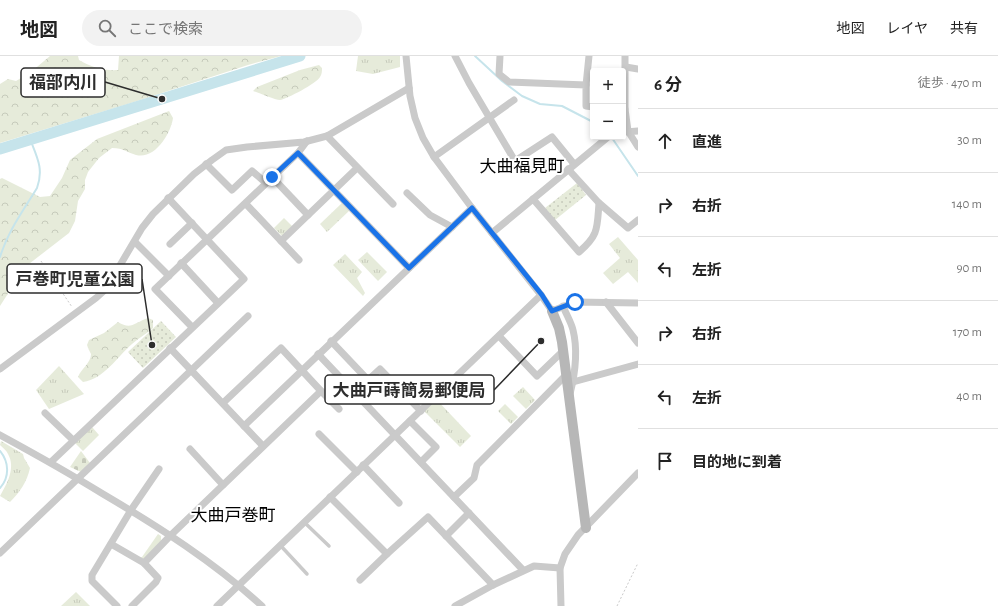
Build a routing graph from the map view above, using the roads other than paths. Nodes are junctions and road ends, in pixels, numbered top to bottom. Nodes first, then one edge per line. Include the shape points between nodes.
1 (406, 56) edge
2 (455, 56) edge
3 (500, 56) edge
4 (589, 56) edge
5 (625, 56) edge
6 (626, 67) junction
7 (638, 68) edge
8 (586, 85) junction
9 (409, 88) junction
10 (514, 100) dead end
11 (624, 104) edge
12 (590, 107) edge
13 (489, 118) junction
14 (638, 131) edge
15 (626, 132) edge
16 (626, 133) edge
17 (327, 136) junction
18 (604, 140) edge
19 (308, 141) junction
20 (638, 147) edge
21 (298, 153) junction
22 (434, 157) junction
23 (206, 164) junction
24 (571, 166) junction
25 (357, 168) junction
26 (272, 177) junction
27 (266, 183) junction
28 (334, 190) junction
29 (407, 193) dead end
30 (168, 198) junction
31 (533, 199) junction
32 (599, 203) junction
33 (246, 204) junction
34 (393, 204) dead end
35 (472, 208) junction
36 (308, 215) junction
37 (638, 220) edge
38 (192, 223) junction
39 (452, 227) junction
40 (492, 232) junction
41 (207, 239) junction
42 (281, 240) junction
43 (135, 242) junction
44 (170, 244) dead end
45 (299, 260) dead end
46 (181, 263) junction
47 (409, 268) junction
48 (169, 276) junction
49 (542, 295) junction
50 (606, 302) junction
51 (637, 302) edge
52 (218, 303) junction
53 (563, 306) junction
54 (552, 311) junction
55 (248, 316) dead end
56 (192, 327) junction
57 (499, 336) junction
58 (331, 341) junction
59 (638, 344) edge
60 (170, 348) junction
61 (563, 351) junction
62 (318, 354) junction
63 (638, 364) edge
64 (0, 369) edge
65 (191, 370) junction
66 (302, 370) junction
67 (569, 379) junction
68 (321, 392) junction
69 (223, 403) junction
70 (339, 409) dead end
71 (421, 411) junction
72 (45, 413) dead end
73 (410, 421) junction
74 (244, 426) junction
75 (319, 434) dead end
76 (0, 435) edge
77 (395, 435) junction
78 (73, 440) junction
79 (263, 446) junction
80 (190, 449) dead end
81 (51, 462) junction
82 (421, 462) junction
83 (363, 465) junction
84 (159, 469) dead end
85 (356, 472) junction
86 (638, 473) edge
87 (77, 478) junction
88 (223, 485) junction
89 (330, 497) junction
90 (454, 497) junction
91 (399, 504) dead end
92 (131, 510) junction
93 (469, 513) junction
94 (304, 522) junction
95 (586, 528) junction
96 (170, 535) junction
97 (446, 536) junction
98 (111, 544) junction
99 (280, 545) junction
100 (329, 546) dead end
101 (0, 553) edge
102 (387, 554) junction
103 (144, 563) junction
104 (560, 568) junction
105 (523, 570) junction
106 (307, 574) dead end
107 (360, 580) dead end
108 (239, 585) junction
109 (493, 585) junction
110 (117, 606) edge
111 (132, 606) edge
112 (217, 606) edge
113 (262, 606) edge
114 (455, 606) edge
115 (561, 606) edge

1 - 9 street
2 - 13 street
3 - 8 street via 499,74 509,82
4 - 8 street
5 - 6 street
6 - 7 street
6 - 11 street
8 - 12 street via 586,106
9 - 17 street
9 - 22 street via 415,118
10 - 13 street
13 - 22 street
13 - 24 street via 515,161 552,138
14 - 15 street
16 - 20 street
17 - 19 street
17 - 25 street
18 - 24 street
19 - 21 street
19 - 23 street via 226,150
21 - 26 street
21 - 28 street
22 - 35 street
23 - 27 street via 232,190 252,171
23 - 30 street
24 - 31 street
24 - 32 street
25 - 28 street
25 - 34 street
26 - 27 street
26 - 36 street
27 - 33 street
28 - 36 street
28 - 47 street
29 - 39 street via 430,215
30 - 38 street
30 - 43 street via 153,214
31 - 32 street via 579,252 590,242 597,230
31 - 40 street
32 - 37 street via 628,228
33 - 41 street
33 - 42 street
35 - 39 street
35 - 40 street
36 - 42 street
38 - 41 street
38 - 44 street
39 - 47 street
40 - 49 street
41 - 46 street
41 - 52 street via 244,279
42 - 45 street
43 - 48 street
43 - 64 street via 106,289
46 - 48 street
46 - 52 street
47 - 58 street
48 - 56 street via 155,289
49 - 54 street
49 - 57 street
50 - 51 street
50 - 53 street via 575,302
50 - 59 street
52 - 56 street
53 - 54 street
53 - 67 street via 573,330 575,353
54 - 61 street via 559,328
55 - 65 street
56 - 60 street
57 - 61 street via 537,376
57 - 71 street
58 - 62 street
58 - 71 street via 368,380 380,369
60 - 65 street
60 - 78 street
61 - 67 street
62 - 66 street
62 - 77 street
63 - 67 street
65 - 69 street
65 - 87 street
66 - 68 street
66 - 69 street via 280,348
66 - 74 street
67 - 90 street via 477,465 474,478
67 - 95 street via 569,401
68 - 70 street
68 - 79 street
69 - 74 street
71 - 73 street
72 - 78 street
73 - 77 street
73 - 82 street via 436,447
74 - 79 street
75 - 85 street
76 - 81 street
77 - 82 street
77 - 83 street
78 - 81 street
79 - 88 street
80 - 88 street
81 - 87 street
82 - 90 street
83 - 85 street
83 - 91 street
84 - 92 street
85 - 89 street
86 - 95 street
87 - 92 street
87 - 101 street
88 - 96 street
89 - 94 street
89 - 102 street
90 - 93 street
92 - 96 street
92 - 98 street
93 - 97 street
93 - 105 street
94 - 99 street
94 - 100 lane
95 - 104 street via 565,554
96 - 103 street
96 - 108 street
97 - 102 street via 428,517
97 - 109 street
98 - 103 street
98 - 110 street via 92,575 92,581
99 - 106 lane
99 - 108 street
102 - 107 street
103 - 111 street via 158,578
104 - 105 street via 534,566
104 - 115 street
105 - 109 street
108 - 112 street
108 - 113 street
109 - 114 street

